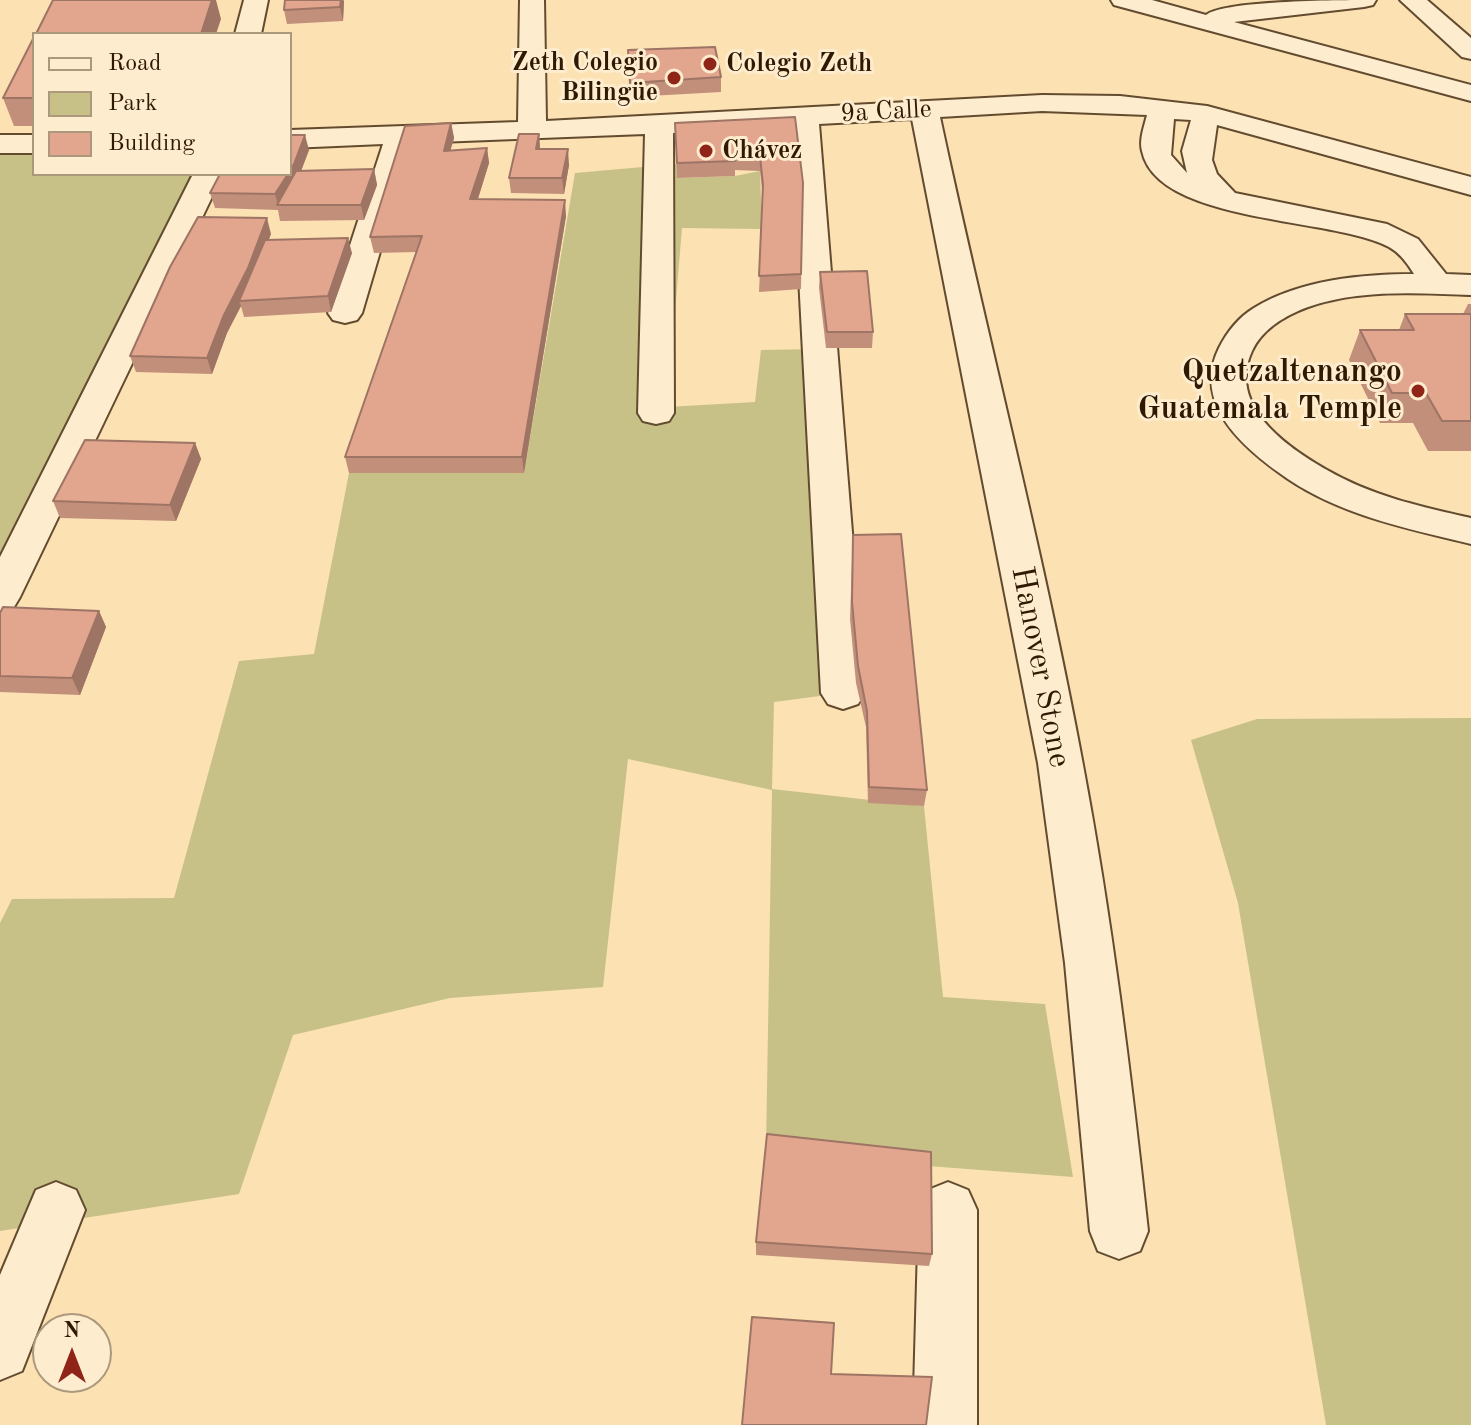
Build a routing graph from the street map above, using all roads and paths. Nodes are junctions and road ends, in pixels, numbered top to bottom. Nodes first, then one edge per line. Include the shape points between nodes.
1 (256, 0) edge
2 (532, 0) edge
3 (1123, 0) edge
4 (1364, 0) edge
5 (1412, 0) edge
6 (1192, 19) junction
7 (248, 32) edge
8 (1471, 51) edge
9 (1471, 93) edge
10 (1163, 107) junction
11 (924, 109) junction
12 (1207, 114) junction
13 (805, 117) junction
14 (659, 125) junction
15 (532, 129) junction
16 (400, 134) junction
17 (292, 139) edge
18 (0, 144) edge
19 (32, 144) edge
20 (207, 176) edge
21 (219, 176) edge
22 (1471, 186) edge
23 (1223, 198) junction
24 (1435, 284) junction
25 (1471, 285) edge
26 (345, 313) dead end
27 (656, 413) dead end
28 (73, 481) edge
29 (1471, 531) edge
30 (0, 597) edge
31 (843, 693) dead end
32 (56, 1210) dead end
33 (948, 1210) dead end
34 (1119, 1231) dead end
35 (0, 1349) edge
36 (945, 1425) edge

1 - 7 street
2 - 15 street
3 - 6 street
4 - 6 street
5 - 8 street
6 - 9 street
10 - 11 street, 9a Calle via 1081,102
10 - 12 street, 9a Calle
10 - 23 street via 1156,145 1161,164 1188,188
11 - 13 street, 9a Calle
11 - 34 street, Hanover Stone via 1048,699 1100,1032
12 - 22 street, 9a Calle
12 - 23 street via 1195,161 1201,176
13 - 14 street, 9a Calle
13 - 31 street
14 - 15 street, 9a Calle
14 - 27 street
15 - 16 street, 9a Calle via 485,141
16 - 17 street, 9a Calle
16 - 26 street
18 - 19 street
20 - 30 street
21 - 28 street
23 - 24 street via 1388,235 1413,250
24 - 25 street
24 - 29 street via 1340,290 1273,310 1247,328 1232,349 1226,372 1229,393 1239,415 1297,468 1345,494
32 - 35 street
33 - 36 street

